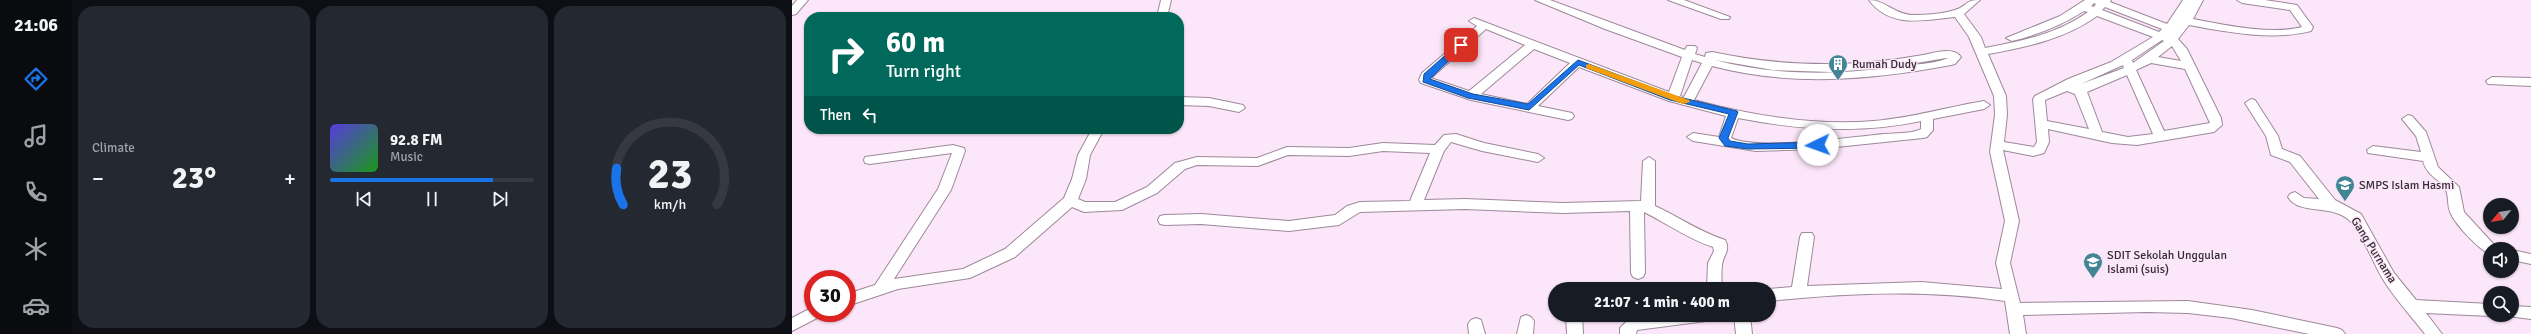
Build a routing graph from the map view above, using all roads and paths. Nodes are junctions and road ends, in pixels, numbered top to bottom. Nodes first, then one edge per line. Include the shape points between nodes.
1 (1166, 0) edge
2 (1540, 0) edge
3 (1558, 0) edge
4 (1673, 0) edge
5 (1874, 0) edge
6 (1975, 0) edge
7 (2188, 0) edge
8 (2198, 0) edge
9 (2242, 0) edge
10 (798, 2) edge
11 (2098, 3) edge
12 (1701, 4) edge
13 (792, 12) edge
14 (1163, 12) edge
15 (1958, 13) junction
16 (1725, 17) dead end
17 (2187, 22) junction
18 (2168, 28) junction
19 (2177, 36) junction
20 (1532, 45) junction
21 (1983, 48) junction
22 (1690, 51) junction
23 (1710, 58) junction
24 (2150, 59) junction
25 (1578, 62) junction
26 (2128, 65) junction
27 (2189, 66) junction
28 (2492, 81) dead end
29 (2531, 82) edge
30 (2076, 86) junction
31 (1471, 96) junction
32 (1673, 98) junction
33 (1184, 101) edge
34 (1687, 102) junction
35 (2251, 103) dead end
36 (1984, 105) dead end
37 (1239, 108) dead end
38 (1529, 108) junction
39 (1734, 112) junction
40 (1927, 115) junction
41 (1568, 116) dead end
42 (2408, 119) dead end
43 (2041, 124) junction
44 (1095, 134) edge
45 (2097, 135) junction
46 (2160, 136) junction
47 (1693, 137) dead end
48 (1725, 142) junction
49 (2003, 146) dead end
50 (1438, 149) junction
51 (2374, 150) dead end
52 (2429, 157) junction
53 (1538, 158) dead end
54 (870, 160) dead end
55 (1649, 161) dead end
56 (2295, 197) dead end
57 (1070, 200) junction
58 (1415, 205) junction
59 (2332, 205) junction
60 (1643, 207) junction
61 (1165, 220) dead end
62 (1807, 237) dead end
63 (2483, 242) edge
64 (2519, 256) edge
65 (2531, 259) edge
66 (1638, 273) dead end
67 (1714, 282) edge
68 (881, 287) junction
69 (1799, 293) junction
70 (1776, 295) edge
71 (856, 297) edge
72 (2012, 302) junction
73 (2411, 306) junction
74 (2483, 310) edge
75 (2519, 312) edge
76 (2531, 313) edge
77 (804, 318) edge
78 (1574, 322) edge
79 (1649, 322) edge
80 (1743, 322) edge
81 (792, 325) edge
82 (1575, 334) edge
83 (1628, 334) edge
84 (1744, 334) edge
85 (2018, 334) edge
86 (2333, 334) edge
87 (2434, 334) edge

1 - 14 street
2 - 22 street
3 - 22 street
4 - 12 street
5 - 15 street via 1888,14 1902,19
6 - 15 street
7 - 18 street
8 - 17 street
9 - 17 street via 2293,7 2308,27 2280,32
10 - 13 street
11 - 18 street
11 - 21 street via 2084,7 2035,31
11 - 21 street via 2072,26 2048,37
12 - 16 street
15 - 21 street
17 - 18 street
17 - 19 street
18 - 19 street
18 - 26 street
19 - 24 street
19 - 27 street
20 - 25 street
20 - 31 street
20 - 31 street via 1479,23 1425,78 1428,82
21 - 72 street via 2000,96 2001,115 1996,152 2012,221 2003,263
22 - 23 street
22 - 32 street
23 - 23 street via 1772,67 1821,70 1882,66 1947,54 1955,58 1951,62 1914,69 1825,76 1788,75
23 - 34 street
24 - 26 street
24 - 27 street
25 - 32 street
25 - 38 street
26 - 30 street
26 - 46 street
27 - 46 street via 2215,118 2216,125 2210,129
28 - 29 street
30 - 43 street via 2039,99
30 - 45 street
31 - 38 street
32 - 34 street
33 - 37 street via 1209,102
34 - 39 street
35 - 59 street, Gang Purnama via 2272,136 2275,151 2295,159
36 - 40 street
38 - 41 street
39 - 40 street via 1798,123 1845,125 1873,125
39 - 48 street via 1723,138
40 - 48 street via 1927,130 1923,134 1790,146 1748,146
42 - 52 street via 2422,135
43 - 45 street
43 - 49 street via 2043,142 2039,150 2033,152
44 - 57 street via 1084,155 1079,179
45 - 46 street via 2134,141
47 - 48 street
50 - 53 street via 1448,138 1456,138 1482,147
50 - 57 street via 1383,147 1349,152 1286,151 1258,162 1197,161 1180,166 1152,190 1117,207 1084,207
50 - 58 street
51 - 52 street
52 - 63 street via 2431,168 2437,176 2452,187 2458,213
54 - 68 street via 953,149 958,152 944,190
55 - 60 street
56 - 59 street via 2301,202
57 - 68 street via 1025,241 977,270 953,277
58 - 60 street
58 - 61 street via 1355,207 1339,220 1289,226 1201,219
59 - 73 street, Gang Purnama via 2356,218 2389,277
60 - 66 street
60 - 67 street via 1698,237 1720,244 1721,251 1715,262
62 - 69 street
64 - 65 street
68 - 71 street
69 - 70 street
69 - 72 street via 1929,288 1966,290
72 - 85 street
72 - 86 street via 2069,310 2118,306 2198,307 2233,311
73 - 74 street
73 - 87 street, Gang Purnama
75 - 76 street
77 - 81 street
78 - 82 street
79 - 83 street via 1633,324 1628,328
80 - 84 street

